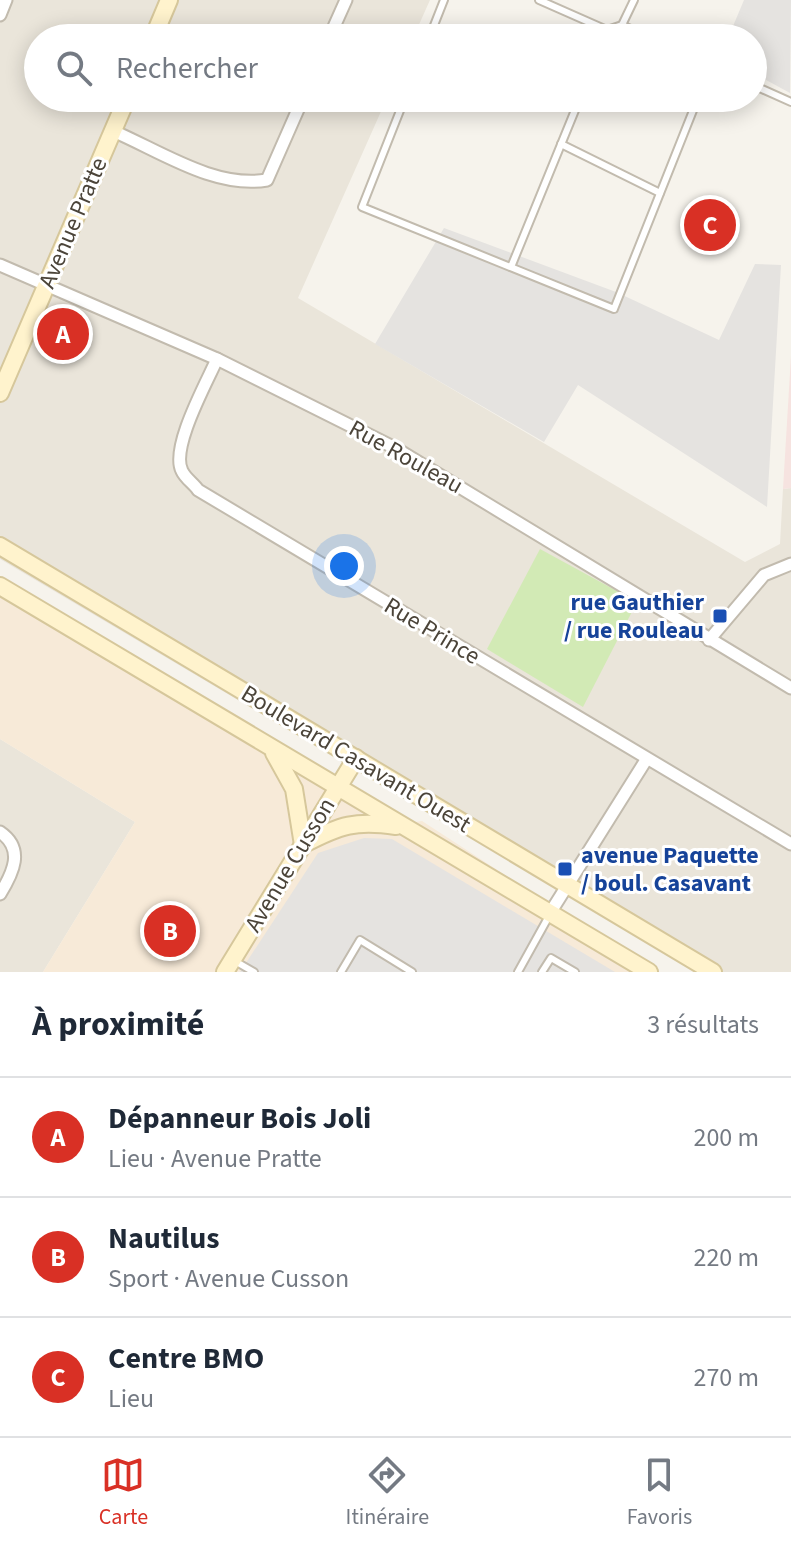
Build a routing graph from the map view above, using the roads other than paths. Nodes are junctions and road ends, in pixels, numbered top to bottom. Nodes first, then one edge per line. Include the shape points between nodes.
1 (6, 0) edge
2 (169, 0) edge
3 (346, 0) edge
4 (444, 0) edge
5 (539, 0) edge
6 (634, 0) edge
7 (0, 15) edge
8 (159, 24) edge
9 (335, 24) edge
10 (435, 24) edge
11 (593, 24) edge
12 (622, 24) edge
13 (767, 91) edge
14 (791, 102) edge
15 (121, 112) edge
16 (297, 112) edge
17 (399, 112) edge
18 (574, 112) edge
19 (692, 112) edge
20 (113, 131) junction
21 (561, 144) junction
22 (660, 193) junction
23 (0, 265) edge
24 (511, 267) junction
25 (47, 284) junction
26 (217, 359) junction
27 (0, 393) edge
28 (4, 546) edge
29 (791, 564) edge
30 (0, 586) edge
31 (709, 640) junction
32 (791, 688) edge
33 (270, 748) junction
34 (356, 758) junction
35 (646, 760) junction
36 (337, 787) junction
37 (404, 827) junction
38 (0, 832) edge
39 (791, 844) edge
40 (303, 845) junction
41 (568, 886) junction
42 (0, 894) edge
43 (550, 913) junction
44 (229, 966) edge
45 (254, 972) edge
46 (341, 972) edge
47 (412, 972) edge
48 (518, 972) edge
49 (542, 972) edge
50 (575, 972) edge
51 (649, 972) edge
52 (713, 972) edge

1 - 7 street
2 - 8 street
3 - 9 street
4 - 10 lane
5 - 11 lane
6 - 12 lane
13 - 14 lane
15 - 20 street, Avenue Pratte
16 - 20 street via 267,180 244,184
17 - 24 lane via 362,207
18 - 21 lane
19 - 22 lane
20 - 25 street, Avenue Pratte
21 - 22 lane
21 - 24 lane
22 - 24 lane via 614,309
23 - 25 street, Rue Rouleau
25 - 26 street, Rue Rouleau
25 - 27 street, Avenue Pratte
26 - 31 street, Rue Rouleau via 395,448
26 - 35 street, Rue Prince via 179,458 182,471 198,490
28 - 34 street, Boulevard Casavant Ouest
29 - 31 street via 764,575
30 - 33 street, Boulevard Casavant Ouest
31 - 32 street, Rue Rouleau
33 - 36 street, Boulevard Casavant Ouest
33 - 40 street via 294,789
34 - 36 street, Avenue Cusson
34 - 41 street, Boulevard Casavant Ouest
35 - 39 street, Rue Prince
35 - 41 street
36 - 37 street, Boulevard Casavant Ouest
36 - 40 street, Avenue Cusson
37 - 40 street via 342,825
37 - 43 street, Boulevard Casavant Ouest
38 - 42 street via 10,838 15,851 15,870
40 - 44 street, Avenue Cusson
41 - 43 street
41 - 52 street, Boulevard Casavant Ouest
43 - 48 lane
43 - 51 street, Boulevard Casavant Ouest
44 - 45 lane
46 - 47 lane via 360,940
49 - 50 lane via 551,958

